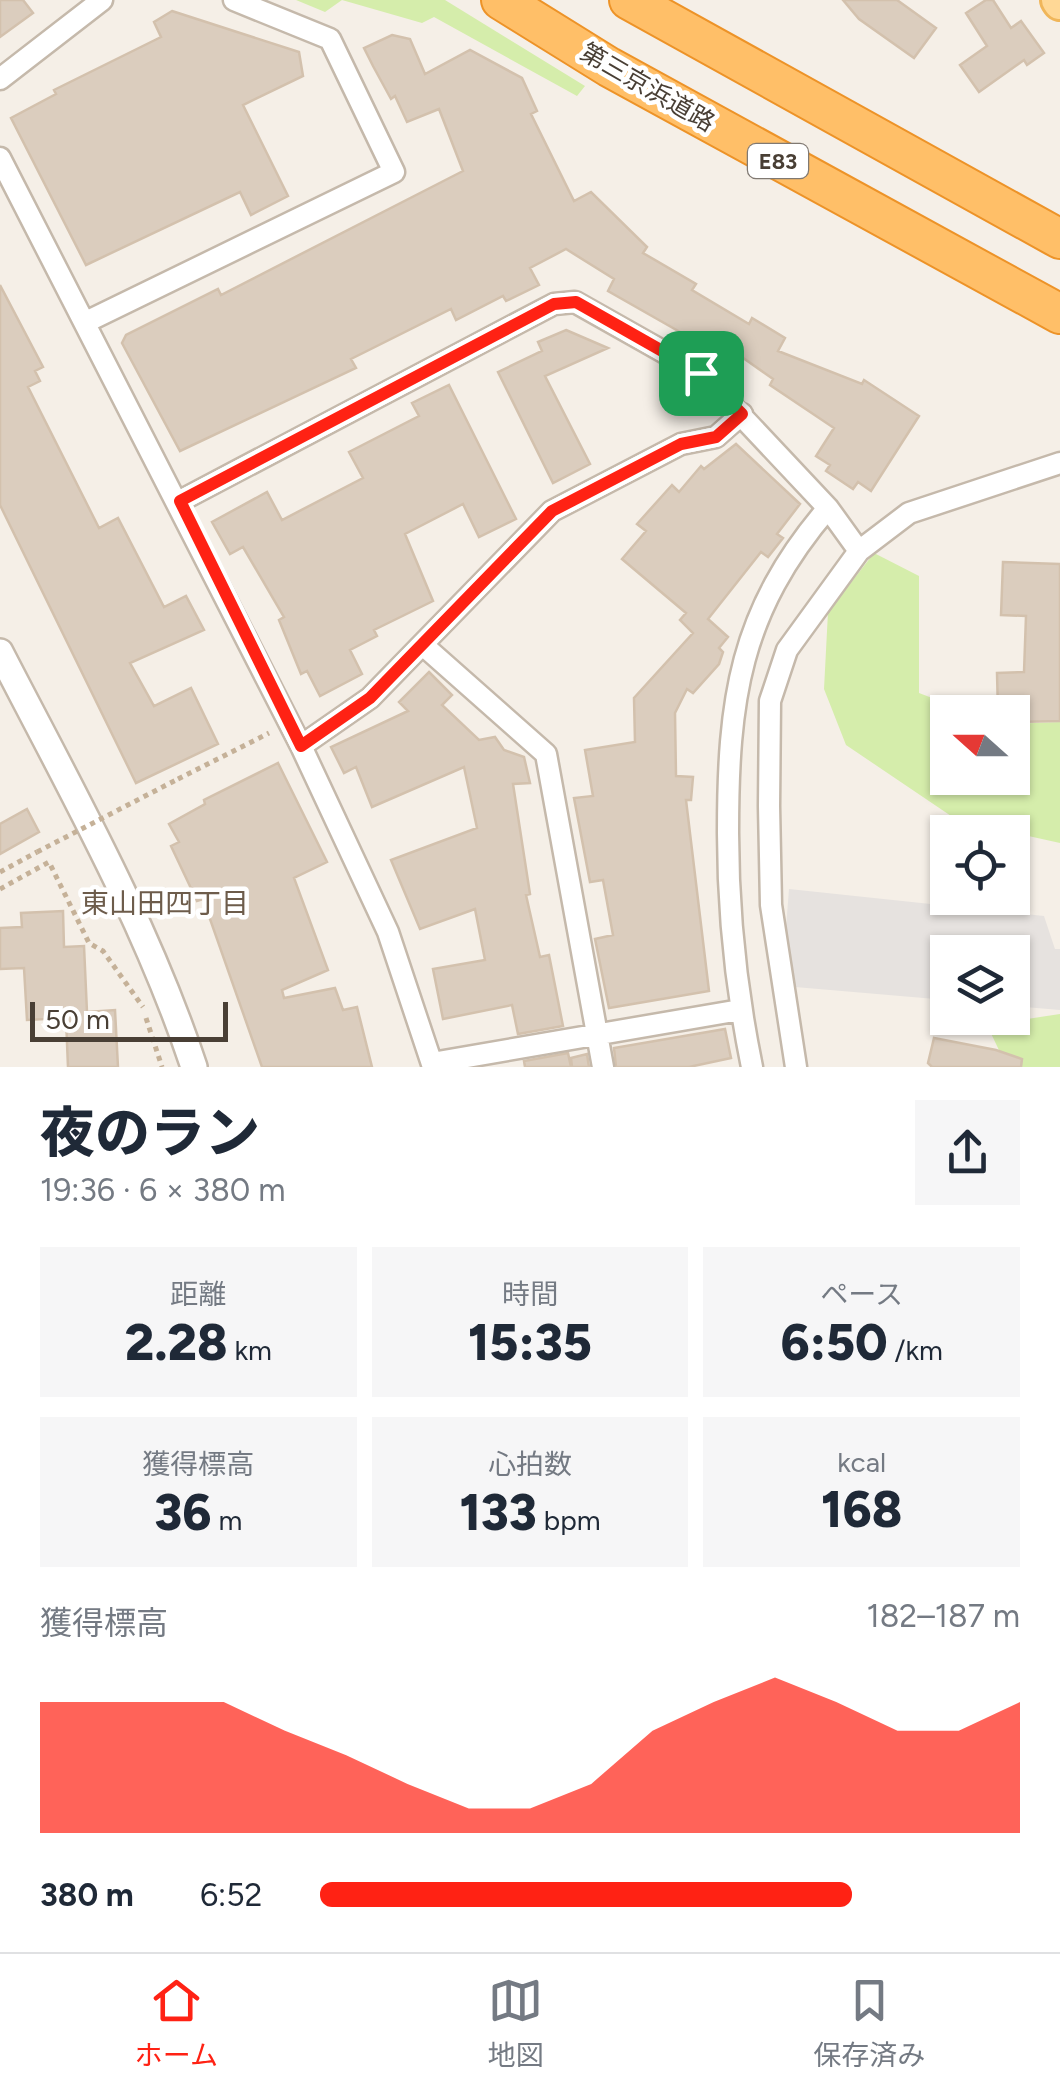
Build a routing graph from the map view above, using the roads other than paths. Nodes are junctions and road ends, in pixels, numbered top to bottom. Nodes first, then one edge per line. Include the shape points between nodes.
1 (102, 0) edge
2 (234, 0) edge
3 (500, 0) edge
4 (629, 0) edge
5 (0, 78) edge
6 (0, 158) edge
7 (1060, 239) edge
8 (1060, 314) edge
9 (86, 322) junction
10 (742, 414) junction
11 (1060, 463) edge
12 (180, 501) junction
13 (828, 508) junction
14 (859, 550) junction
15 (424, 646) junction
16 (0, 652) edge
17 (301, 746) junction
18 (740, 1010) junction
19 (597, 1037) junction
20 (432, 1065) edge
21 (194, 1067) edge
22 (602, 1067) edge
23 (752, 1067) edge
24 (796, 1067) edge

1 - 5 street
2 - 9 street via 330,38 394,172
3 - 8 highway, 第三京浜道路 / E83 via 609,67
4 - 7 highway
6 - 9 street
9 - 12 street
10 - 12 street via 701,373 576,302 554,304
10 - 13 street
10 - 15 street via 716,437 681,444 552,511
11 - 14 street via 909,513
12 - 17 street
13 - 14 street
13 - 18 street via 774,582 750,637 732,708 728,898
14 - 24 street via 787,650 770,701 771,905
15 - 17 street via 370,698
15 - 19 street via 546,754
16 - 21 street via 128,903 171,996
17 - 20 street via 388,932
18 - 19 street
18 - 23 street
19 - 20 street
19 - 22 street

